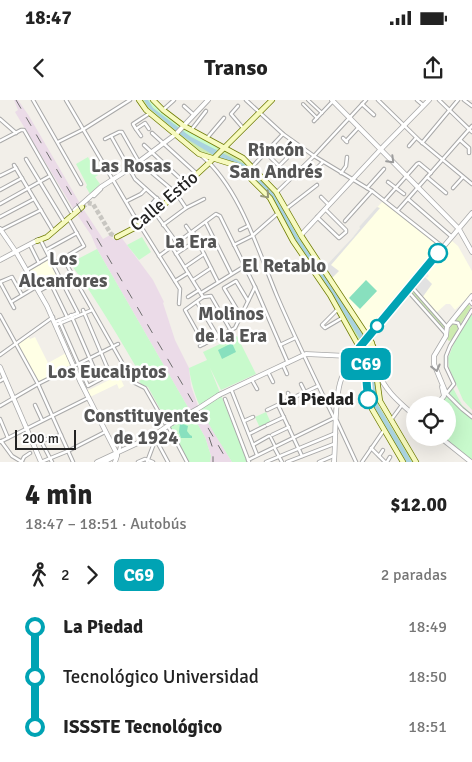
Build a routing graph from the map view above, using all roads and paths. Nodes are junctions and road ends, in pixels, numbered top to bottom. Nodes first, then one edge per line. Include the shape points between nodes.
1 (33, 100) edge
2 (130, 100) edge
3 (139, 100) edge
4 (153, 100) edge
5 (174, 100) edge
6 (208, 100) edge
7 (246, 100) edge
8 (272, 100) edge
9 (308, 100) edge
10 (366, 100) edge
11 (378, 100) edge
12 (417, 100) edge
13 (429, 100) edge
14 (439, 100) edge
15 (458, 100) edge
16 (464, 100) edge
17 (68, 101) edge
18 (333, 101) edge
19 (303, 104) dead end
20 (362, 104) junction
21 (423, 105) junction
22 (184, 106) dead end
23 (238, 106) dead end
24 (472, 106) edge
25 (163, 110) junction
26 (449, 110) junction
27 (206, 112) dead end
28 (260, 113) junction
29 (322, 113) junction
30 (150, 114) junction
31 (194, 115) junction
32 (374, 115) dead end
33 (349, 117) junction
34 (224, 118) dead end
35 (317, 118) junction
36 (0, 119) edge
37 (142, 119) junction
38 (314, 121) dead end
39 (145, 123) junction
40 (404, 125) junction
41 (472, 126) edge
42 (359, 127) junction
43 (84, 129) junction
44 (136, 129) junction
45 (149, 129) dead end
46 (186, 129) junction
47 (244, 129) junction
48 (471, 131) edge
49 (16, 133) junction
50 (152, 134) dead end
51 (283, 134) junction
52 (178, 135) junction
53 (111, 136) junction
54 (140, 136) dead end
55 (416, 138) junction
56 (206, 139) junction
57 (105, 140) dead end
58 (345, 140) dead end
59 (460, 140) junction
60 (0, 141) edge
61 (58, 142) junction
62 (422, 143) junction
63 (163, 144) junction
64 (274, 144) junction
65 (144, 145) dead end
66 (409, 146) dead end
67 (222, 149) junction
68 (380, 149) junction
69 (265, 152) junction
70 (151, 153) junction
71 (469, 153) dead end
72 (314, 156) junction
73 (347, 157) dead end
74 (212, 159) junction
75 (26, 160) dead end
76 (442, 160) junction
77 (139, 162) junction
78 (323, 162) junction
79 (14, 165) dead end
80 (252, 166) junction
81 (279, 166) junction
82 (16, 168) junction
83 (129, 169) junction
84 (384, 169) dead end
85 (284, 171) dead end
86 (312, 173) dead end
87 (341, 173) junction
88 (431, 173) junction
89 (197, 174) junction
90 (407, 175) junction
91 (0, 176) edge
92 (50, 176) junction
93 (463, 177) junction
94 (22, 178) junction
95 (427, 178) junction
96 (113, 180) junction
97 (353, 180) junction
98 (40, 182) junction
99 (388, 182) dead end
100 (81, 184) dead end
101 (186, 184) junction
102 (472, 184) edge
103 (317, 185) dead end
104 (101, 187) junction
105 (419, 187) junction
106 (367, 188) junction
107 (395, 188) junction
108 (453, 188) dead end
109 (29, 189) junction
110 (146, 189) junction
111 (0, 190) edge
112 (372, 191) junction
113 (276, 192) junction
114 (176, 193) junction
115 (446, 193) dead end
116 (404, 194) dead end
117 (94, 196) dead end
118 (321, 197) dead end
119 (157, 198) junction
120 (34, 199) junction
121 (204, 199) dead end
122 (408, 199) junction
123 (384, 200) junction
124 (127, 201) junction
125 (0, 204) edge
126 (164, 205) junction
127 (329, 205) junction
128 (82, 207) dead end
129 (149, 207) dead end
130 (186, 208) junction
131 (325, 209) junction
132 (41, 210) junction
133 (286, 210) junction
134 (398, 210) junction
135 (74, 211) junction
136 (278, 213) junction
137 (472, 213) edge
138 (155, 214) junction
139 (0, 217) edge
140 (317, 218) junction
141 (62, 220) dead end
142 (70, 221) dead end
143 (345, 221) dead end
144 (206, 222) junction
145 (140, 225) junction
146 (163, 225) junction
147 (186, 226) dead end
148 (248, 226) junction
149 (1, 229) edge
150 (52, 229) dead end
151 (459, 229) junction
152 (240, 230) dead end
153 (192, 232) junction
154 (77, 233) junction
155 (301, 235) junction
156 (252, 236) junction
157 (117, 237) dead end
158 (452, 237) junction
159 (38, 240) junction
160 (197, 240) junction
161 (177, 243) junction
162 (30, 245) junction
163 (234, 245) junction
164 (172, 247) junction
165 (443, 247) junction
166 (46, 250) junction
167 (16, 252) junction
168 (472, 252) edge
169 (176, 254) junction
170 (204, 254) junction
171 (159, 256) junction
172 (49, 257) junction
173 (63, 258) junction
174 (0, 260) edge
175 (39, 263) junction
176 (52, 264) junction
177 (245, 266) junction
178 (185, 267) junction
179 (211, 268) junction
180 (26, 270) junction
181 (188, 273) junction
182 (232, 273) junction
183 (60, 279) junction
184 (193, 280) junction
185 (175, 281) junction
186 (0, 282) edge
187 (218, 282) junction
188 (51, 284) junction
189 (256, 287) junction
190 (409, 288) junction
191 (38, 289) junction
192 (200, 292) junction
193 (22, 295) junction
194 (188, 297) dead end
195 (203, 297) junction
196 (470, 298) edge
197 (248, 301) junction
198 (11, 302) junction
199 (197, 302) junction
200 (179, 304) dead end
201 (472, 304) edge
202 (14, 308) dead end
203 (91, 308) junction
204 (338, 308) junction
205 (472, 310) edge
206 (78, 312) junction
207 (83, 312) junction
208 (0, 315) edge
209 (241, 316) junction
210 (53, 317) junction
211 (67, 317) junction
212 (72, 317) junction
213 (343, 318) junction
214 (451, 322) junction
215 (58, 323) junction
216 (447, 327) junction
217 (460, 329) junction
218 (231, 331) junction
219 (446, 335) junction
220 (218, 337) junction
221 (295, 337) junction
222 (367, 337) junction
223 (452, 342) junction
224 (15, 344) junction
225 (118, 344) dead end
226 (204, 344) junction
227 (280, 345) junction
228 (200, 346) dead end
229 (372, 346) junction
230 (113, 347) junction
231 (361, 347) junction
232 (355, 352) junction
233 (101, 353) junction
234 (0, 355) edge
235 (303, 356) junction
236 (342, 356) junction
237 (89, 359) junction
238 (288, 363) junction
239 (79, 364) junction
240 (283, 365) junction
241 (74, 366) junction
242 (348, 366) junction
243 (375, 366) junction
244 (0, 367) edge
245 (118, 370) dead end
246 (268, 372) junction
247 (110, 374) junction
248 (287, 374) dead end
249 (5, 378) junction
250 (99, 380) junction
251 (252, 380) junction
252 (0, 381) edge
253 (273, 382) dead end
254 (38, 384) junction
255 (301, 384) dead end
256 (318, 386) junction
257 (231, 389) junction
258 (257, 389) dead end
259 (305, 392) junction
260 (288, 393) dead end
261 (445, 395) junction
262 (12, 398) junction
263 (88, 398) junction
264 (224, 399) dead end
265 (290, 399) junction
266 (278, 405) junction
267 (402, 405) junction
268 (0, 406) edge
269 (35, 406) dead end
270 (406, 408) edge
271 (267, 410) dead end
272 (52, 415) junction
273 (253, 417) dead end
274 (284, 417) junction
275 (472, 417) edge
276 (0, 419) edge
277 (42, 420) junction
278 (336, 420) junction
279 (390, 420) junction
280 (244, 421) junction
281 (167, 426) junction
282 (289, 427) junction
283 (26, 429) junction
284 (384, 430) junction
285 (338, 431) junction
286 (105, 432) junction
287 (122, 432) dead end
288 (249, 434) junction
289 (61, 435) junction
290 (271, 436) junction
291 (155, 437) junction
292 (8, 438) junction
293 (293, 438) junction
294 (1, 442) edge
295 (336, 443) junction
296 (253, 445) junction
297 (451, 446) edge
298 (274, 447) junction
299 (372, 448) junction
300 (299, 449) junction
301 (383, 450) dead end
302 (68, 451) junction
303 (30, 453) dead end
304 (117, 453) junction
305 (257, 455) junction
306 (280, 456) junction
307 (302, 456) junction
308 (335, 456) junction
309 (379, 456) junction
310 (390, 457) dead end
311 (50, 458) junction
312 (365, 458) junction
313 (147, 461) edge
314 (248, 461) edge
315 (22, 462) edge
316 (41, 462) edge
317 (52, 462) edge
318 (73, 462) edge
319 (97, 462) edge
320 (104, 462) edge
321 (115, 462) edge
322 (138, 462) edge
323 (153, 462) edge
324 (168, 462) edge
325 (187, 462) edge
326 (266, 462) edge
327 (282, 462) edge
328 (287, 462) edge
329 (320, 462) edge
330 (334, 462) edge
331 (356, 462) edge
332 (362, 462) edge
333 (367, 462) edge
334 (386, 462) edge
335 (403, 462) edge
336 (416, 462) edge
337 (471, 462) edge

1 - 61 street
2 - 43 street
3 - 30 main road
4 - 25 main road
5 - 25 street
6 - 31 street
7 - 28 street
8 - 28 main road, Calle Estío
9 - 29 street
10 - 20 street
11 - 40 street
12 - 21 street
13 - 21 street
14 - 26 street
15 - 26 street
16 - 24 street
17 - 43 street
18 - 29 street
18 - 33 street
19 - 35 street
20 - 32 street
20 - 33 street
21 - 40 street
22 - 31 street
23 - 47 street via 231,114
25 - 46 main road
26 - 48 street
26 - 62 street
27 - 46 street
28 - 47 main road, Calle Estío
28 - 51 street
29 - 35 street
30 - 37 street
30 - 52 main road
31 - 46 street
33 - 42 street
33 - 72 street
34 - 56 street
35 - 38 street
36 - 49 street
37 - 39 street
37 - 44 street via 134,124
39 - 44 street
39 - 45 street
40 - 55 street
40 - 68 street
41 - 48 street
42 - 58 street
42 - 68 street
43 - 61 street
43 - 96 street
44 - 54 street
46 - 52 main road
46 - 56 main road
47 - 67 main road, Calle Estío
48 - 59 street
49 - 60 street
49 - 92 street via 23,130
50 - 63 street
51 - 64 street
51 - 72 street
52 - 63 street
52 - 74 main road via 199,154
53 - 57 street
53 - 77 street via 122,132
53 - 83 street
55 - 62 street
55 - 66 street
56 - 67 main road
59 - 71 street via 469,148
59 - 76 street
61 - 100 street
62 - 76 street
63 - 70 street
63 - 89 street
64 - 69 street
64 - 81 street via 287,158
65 - 70 street
67 - 74 main road, Calle Estío
67 - 80 main road via 243,158
68 -> 90 street
68 - 97 street
69 - 80 street
69 - 81 street
70 - 77 street
70 - 101 street
72 - 78 street
72 - 113 street
73 - 87 street
74 - 89 main road, Calle Estío
74 -> 136 main road via 238,166 270,198
74 - 148 street
75 - 98 street
76 - 88 street
76 - 93 street
77 - 83 street
77 - 114 street
78 - 86 street
78 - 87 street
79 - 82 street
80 - 113 main road
81 - 85 street
82 - 91 street
82 - 94 street
83 - 96 street
83 - 110 street
84 - 106 street
87 - 97 street
88 - 90 street via 418,163
88 - 95 street
89 - 101 main road, Calle Estío
90 - 105 street
90 - 107 street
92 - 98 street
92 - 135 street
93 - 102 street
93 - 108 street
94 - 109 street
94 - 111 street
95 - 105 street
95 - 115 street
96 - 104 street
96 - 124 street
97 - 106 street
97 - 127 street
98 - 109 street
98 - 141 street
99 - 107 street
101 - 114 main road, Calle Estío
103 - 133 street
104 - 117 street
104 - 135 street
105 - 122 street
105 - 151 street
106 - 112 street
107 - 116 street
107 - 123 street
109 - 120 street
109 - 125 street
110 - 119 street
110 - 124 street
112 - 123 street
112 - 143 street
113 - 133 main road
114 - 126 main road, Calle Estío
114 - 130 street
118 - 127 street
119 - 126 street
119 - 129 street
120 - 132 street
120 - 139 street
121 - 130 street
122 - 134 street
122 - 158 street
123 - 134 street
124 - 145 street
126 - 138 main road, Calle Estío
127 - 131 street
128 - 159 main road via 47,237
130 - 146 street
131 - 140 street
131 - 140 street via 346,231 340,238
132 - 149 street
132 - 150 street
133 - 155 main road
134 - 165 street
135 - 159 street
136 - 156 street
136 - 204 main road
137 - 151 street
138 - 145 main road, Calle Estío
138 - 146 street
140 - 155 street
142 - 154 street
144 - 153 street
144 - 163 street via 218,214
144 - 182 street
145 - 157 main road, Calle Estío
145 - 171 street
146 - 161 street
147 - 153 street
148 - 152 street
148 - 156 street
149 - 167 street
151 - 158 street
151 - 168 street
153 - 160 street
153 - 161 street
154 - 166 street
154 - 173 street via 84,246
155 - 222 main road
156 - 163 street
156 - 221 street
158 - 165 street
159 - 162 street
159 - 166 street
160 - 169 street
160 - 170 street
161 - 164 street
162 - 167 street
162 - 175 street
163 - 177 street
164 - 169 street
164 - 171 street
165 - 190 street
166 - 172 street
167 - 174 street
167 - 180 street
169 - 178 street
170 - 178 street
170 - 179 street
171 - 185 street
172 - 175 street
172 - 176 street
173 - 176 street
173 - 203 street
175 - 180 street
176 - 183 street
177 - 182 street
177 - 189 street
178 - 181 street
179 - 184 street
179 - 187 street
180 - 191 street
181 - 184 street
181 - 185 street
182 - 187 street
183 - 188 street
183 - 206 street
184 - 192 street
185 - 200 street via 180,291
186 - 193 street via 12,276
186 - 198 street
187 - 192 street
188 - 191 street
188 - 211 street
189 - 197 street
189 - 227 street
190 - 216 street
190 - 219 street
190 - 222 street
191 - 193 street
191 - 210 street
192 - 194 street
192 - 195 street
193 - 198 street
195 - 199 street
195 - 218 street via 211,296
196 - 201 street
196 - 214 street
197 - 209 street
197 - 209 street via 236,281 224,288
198 - 202 street
199 - 220 street
199 - 226 street via 185,310
203 - 207 street
203 - 230 street
204 - 213 main road
204 - 213 street via 322,325 325,328
205 - 217 street
206 - 207 street
206 - 212 street
207 - 212 street
207 - 233 street
208 - 224 street
209 - 218 street
210 - 215 street
210 - 224 street
211 - 212 street
211 - 215 street
212 - 215 street
212 - 237 street
213 - 231 main road
214 - 216 street
214 - 217 street via 458,323
215 - 239 street
215 - 241 street
216 - 219 street
217 - 223 street
218 - 220 street
219 - 223 street via 446,341
219 -> 261 street via 434,356
220 - 226 street
221 - 227 street
221 - 235 street
222 - 229 main road
222 - 231 main road
223 - 261 street via 447,352 446,367 454,384
224 - 234 street
224 - 254 street
225 - 230 street
226 - 228 street
227 - 238 street
229 - 231 main road
229 - 243 main road
230 - 233 street
230 - 281 street via 133,382 145,388
231 - 232 street
231 - 236 street
231 - 284 main road via 368,400
232 - 236 street
232 - 242 street
233 - 237 street
233 - 247 street
235 - 236 street
235 - 238 street
235 - 256 street
236 - 242 street via 348,360
237 - 239 street
237 - 250 street
238 - 240 street
239 - 241 street
239 - 250 street via 88,386
240 - 246 street
240 - 248 street
241 - 254 street
241 - 263 street
242 - 278 street via 340,385
243 - 267 street via 386,388
243 - 279 main road via 380,401
244 - 249 street
245 - 247 street
246 - 251 street
246 - 253 street
247 - 250 street
249 - 252 street
249 - 262 street
251 - 257 street
251 - 258 street
254 - 262 street
254 - 272 street
255 - 259 street
256 - 259 street
256 - 278 street
257 - 280 street
257 - 281 street, bridge
259 - 265 street
260 - 265 street
261 - 275 street
262 - 268 street
262 - 283 street
263 - 272 street
263 - 286 street
264 - 314 street
265 - 266 street
266 - 271 street
266 - 274 street
267 - 270 street
267 - 279 street
269 - 277 street
272 - 277 street
272 - 289 street
273 - 280 street
274 - 282 street
274 - 288 street
276 - 292 street
277 - 283 street
278 - 285 street
278 - 293 street
279 - 336 main road
280 - 288 street
281 - 291 street
281 - 325 street
282 - 290 street
282 - 293 street
283 - 292 street
283 - 316 street
284 - 299 street
284 - 335 main road
285 - 295 street
285 - 300 street
285 - 331 street
286 - 302 street
286 - 304 street
287 - 304 street
288 - 296 street
289 - 302 street
289 - 311 street via 41,442
290 - 296 street
290 - 298 street
291 - 304 street
291 - 313 street
291 - 324 street
292 - 294 street
293 - 298 street
293 - 300 street
294 - 315 street via 12,456
295 - 307 street
295 - 308 street
296 - 305 street
297 - 337 street
298 - 305 street
298 - 306 street
299 - 309 street
299 - 312 street
300 - 306 street
300 - 307 street
301 - 309 street
302 - 311 street
302 - 318 street
303 - 315 street
304 - 319 street
304 - 320 street
304 - 321 street
305 - 314 street
306 - 326 street
306 - 327 street
307 - 328 street
308 - 329 street
308 - 330 street
309 - 334 street
310 - 334 street
311 - 316 street
311 - 317 street
312 - 332 street
312 - 333 street
313 - 322 street
313 - 323 street

